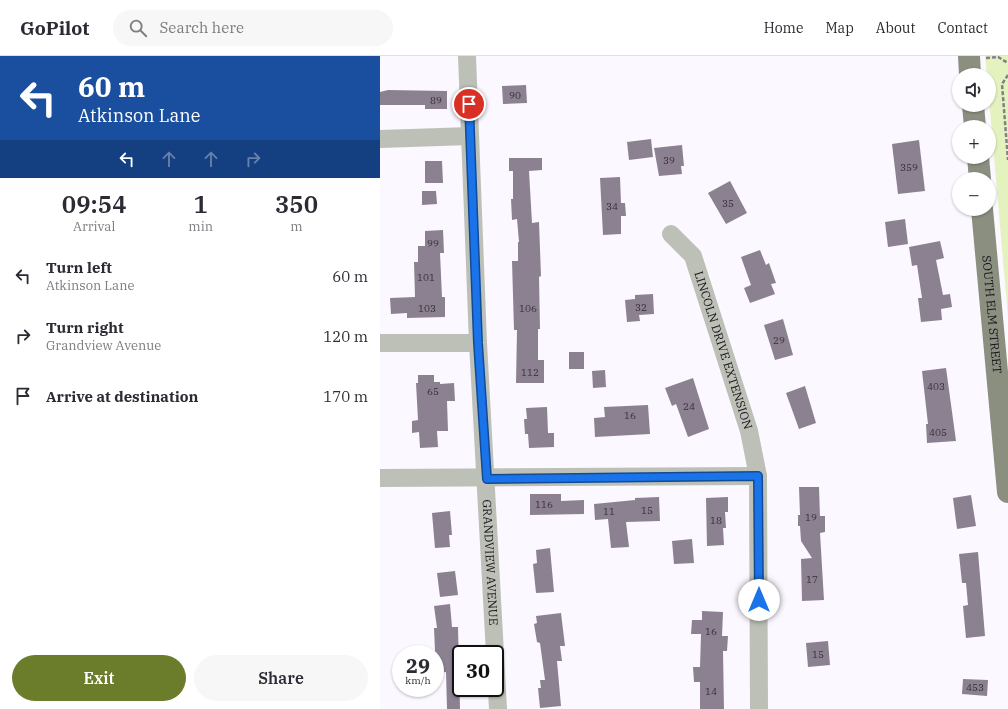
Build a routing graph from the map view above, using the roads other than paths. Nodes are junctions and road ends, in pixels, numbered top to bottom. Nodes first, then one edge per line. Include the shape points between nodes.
1 (467, 56) edge
2 (976, 57) edge
3 (972, 68) edge
4 (470, 136) junction
5 (380, 139) edge
6 (983, 216) edge
7 (671, 234) dead end
8 (380, 343) edge
9 (478, 343) junction
10 (758, 476) junction
11 (380, 478) edge
12 (487, 479) junction
13 (1008, 492) edge
14 (498, 709) edge
15 (759, 709) edge

1 - 4 street, GRANDVIEW AVENUE
2 - 3 main road
4 - 5 street
4 - 9 street, GRANDVIEW AVENUE
6 - 13 main road, SOUTH ELM STREET
7 - 10 street, LINCOLN DRIVE EXTENSION via 694,256 749,431
8 - 9 street
9 - 12 street, GRANDVIEW AVENUE
10 - 12 street
10 - 15 street, LINCOLN DRIVE EXTENSION
11 - 12 street
12 - 14 street, GRANDVIEW AVENUE

